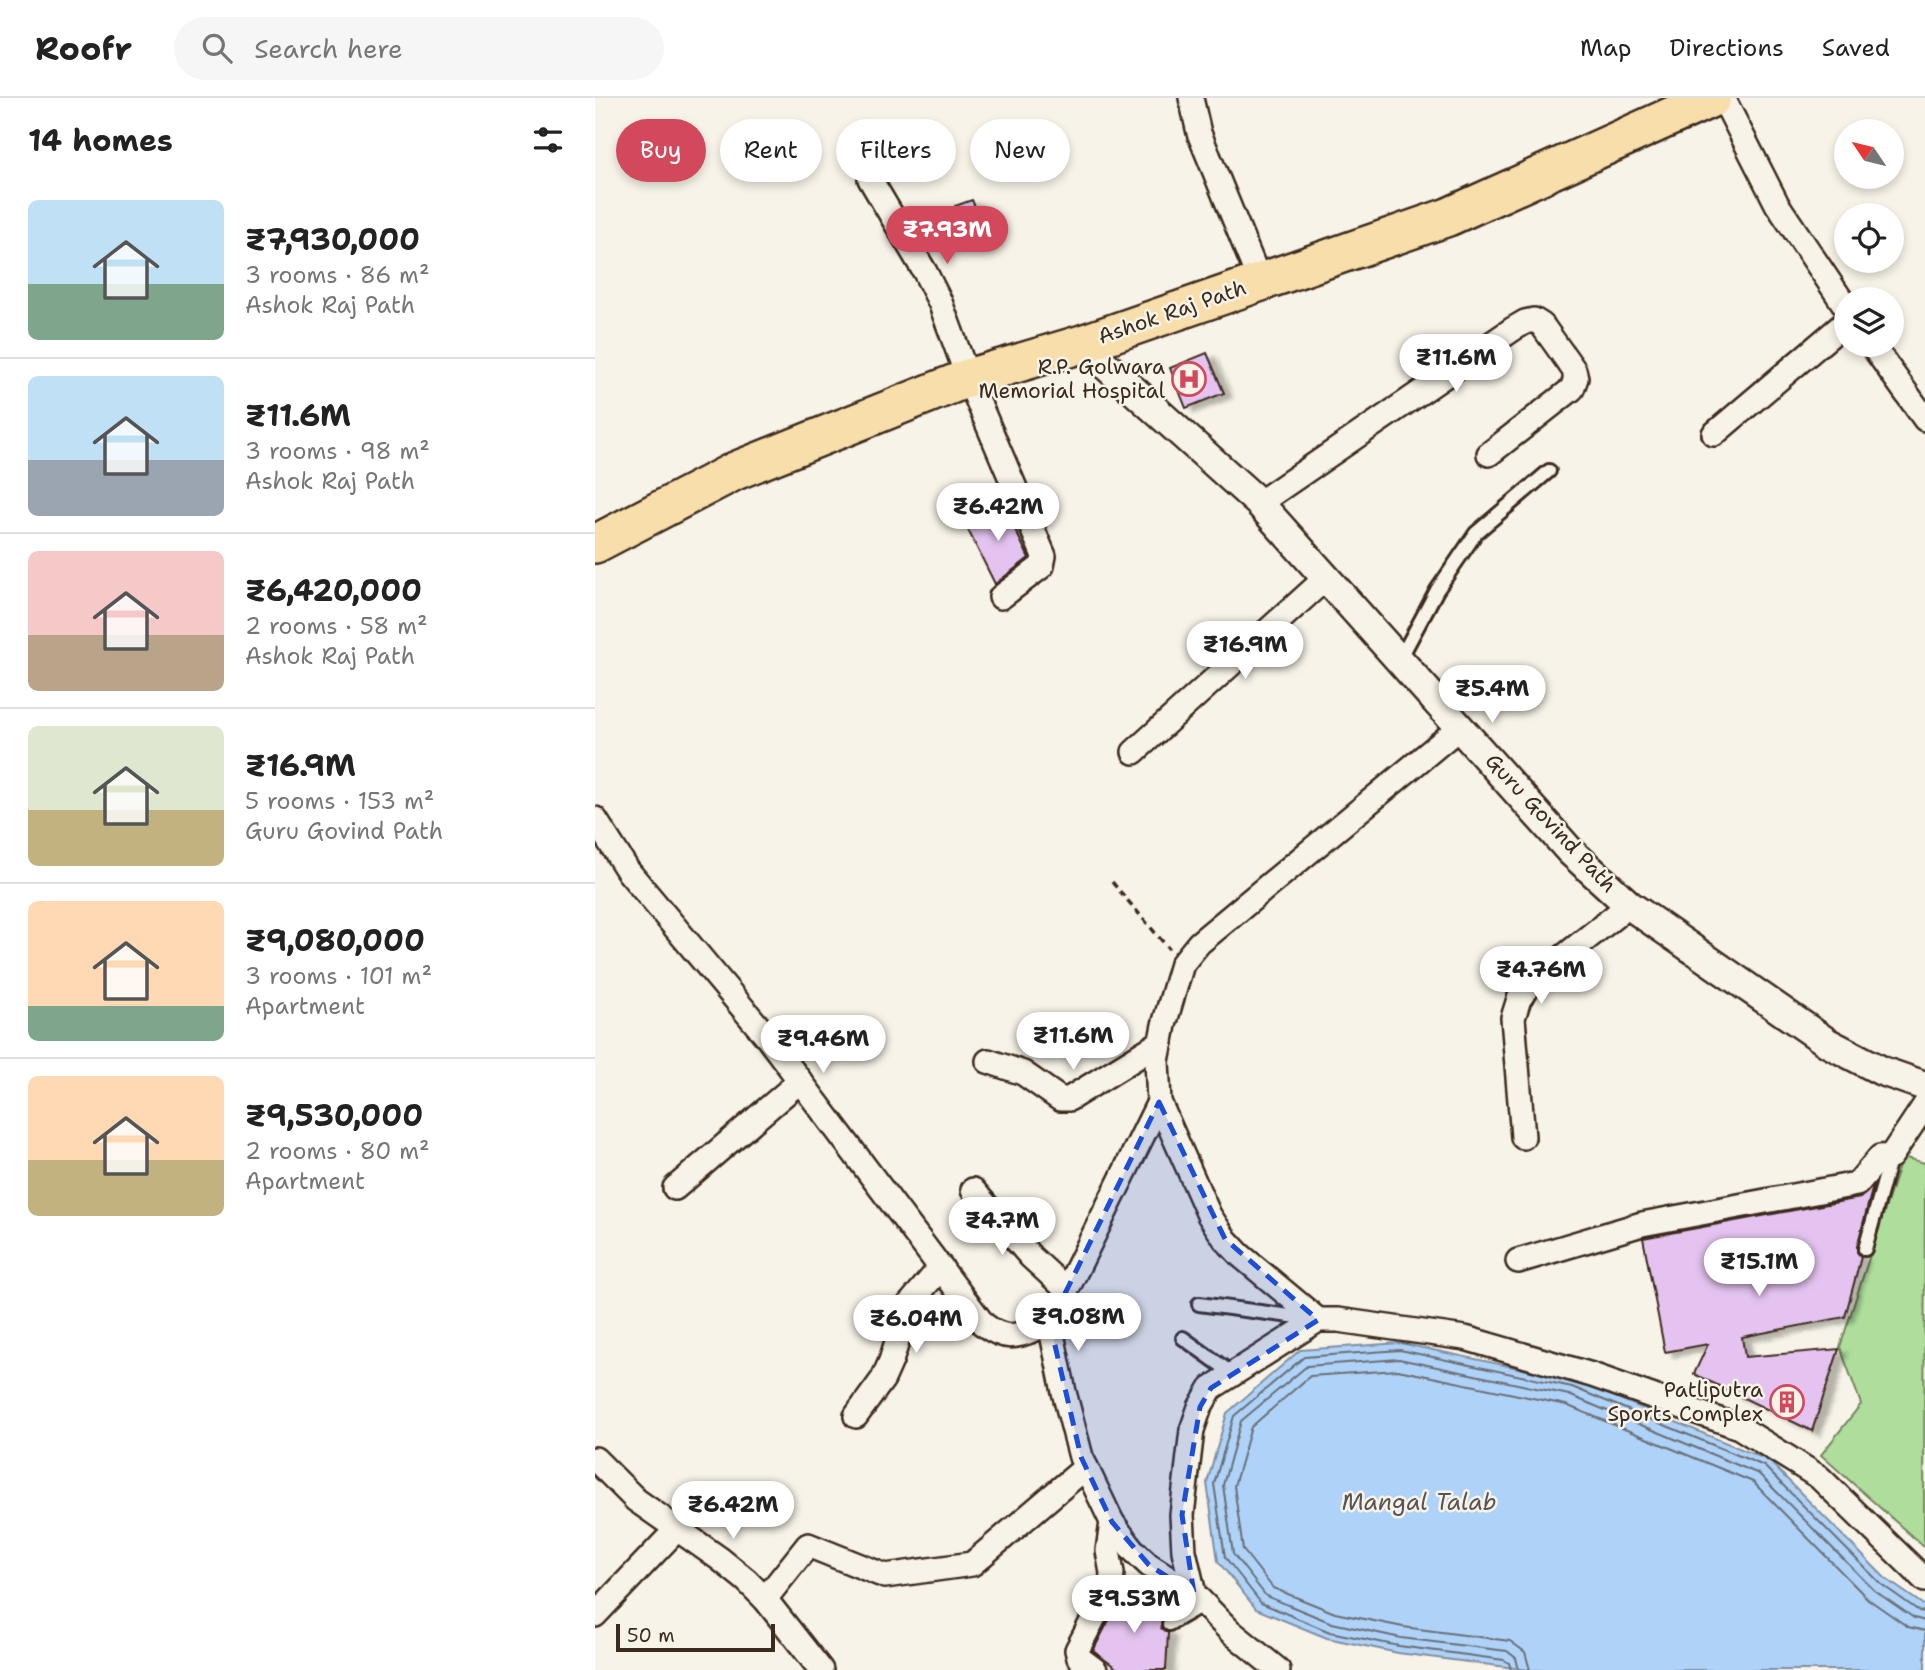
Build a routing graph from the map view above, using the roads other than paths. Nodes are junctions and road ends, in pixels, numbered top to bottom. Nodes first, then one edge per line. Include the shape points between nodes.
1 (1191, 98) edge
2 (1723, 98) edge
3 (1694, 102) edge
4 (872, 182) edge
5 (1260, 282) junction
6 (1834, 289) edge
7 (1834, 332) edge
8 (1081, 344) junction
9 (1880, 357) edge
10 (968, 379) junction
11 (1925, 419) edge
12 (1714, 434) dead end
13 (1489, 454) dead end
14 (1549, 471) dead end
15 (1259, 503) junction
16 (595, 544) edge
17 (1327, 577) junction
18 (1001, 597) dead end
19 (1400, 659) junction
20 (1460, 727) junction
21 (1134, 752) dead end
22 (595, 819) edge
23 (1629, 905) junction
24 (1161, 1042) junction
25 (988, 1061) dead end
26 (800, 1080) junction
27 (1925, 1086) edge
28 (1159, 1102) junction
29 (1925, 1105) edge
30 (1523, 1137) dead end
31 (1891, 1156) junction
32 (675, 1188) dead end
33 (973, 1190) dead end
34 (1865, 1249) dead end
35 (1518, 1261) dead end
36 (941, 1267) junction
37 (1067, 1290) junction
38 (1199, 1304) dead end
39 (1318, 1320) junction
40 (1050, 1324) junction
41 (1183, 1338) dead end
42 (1233, 1374) junction
43 (856, 1416) dead end
44 (595, 1459) edge
45 (1086, 1467) junction
46 (1112, 1522) junction
47 (677, 1529) junction
48 (1925, 1580) edge
49 (765, 1599) junction
50 (1199, 1599) junction
51 (595, 1615) edge
52 (1169, 1624) dead end
53 (821, 1670) edge
54 (1095, 1670) edge
55 (1278, 1670) edge

1 - 5 street via 1199,133
2 - 6 street via 1777,204
3 - 5 main road, Ashok Raj Path via 1448,217
4 - 10 street via 940,302
5 - 8 main road, Ashok Raj Path
7 - 12 street
8 - 10 main road, Ashok Raj Path
8 - 15 street, Guru Govind Path
9 - 11 street
10 - 16 main road, Ashok Raj Path via 735,471
10 - 18 street via 1044,556 1042,566
13 - 15 street via 1572,389 1576,378 1542,325 1534,320 1513,328
14 - 19 lane via 1476,533 1437,590
15 - 17 street, Guru Govind Path
17 - 19 street, Guru Govind Path
17 - 21 street
19 - 20 street, Guru Govind Path
20 - 23 street, Guru Govind Path via 1570,851
20 - 24 street via 1199,943 1182,964
22 - 26 street via 628,871
23 - 27 street, Guru Govind Path via 1828,1043 1882,1071
23 - 30 street via 1533,981 1519,999 1513,1018
24 - 25 street via 1069,1099 1060,1099 1023,1073
24 - 28 street
26 - 32 street
26 - 36 street
28 - 37 street
28 - 39 street via 1209,1215 1225,1239
29 - 31 street
31 - 34 lane
31 - 35 street via 1880,1157 1857,1184 1642,1224
33 - 37 street via 1031,1257
36 - 40 street via 983,1324 996,1334 1009,1337
36 - 43 street via 908,1306 883,1379
37 - 40 street
38 - 39 lane
39 - 42 street
39 - 48 street via 1465,1338 1739,1427 1819,1478
40 - 45 street
41 - 42 lane
42 - 50 street via 1212,1388 1192,1430 1182,1514 1184,1551
44 - 47 street via 636,1500
45 - 46 street
45 - 49 street via 972,1564 885,1576 808,1545
46 - 50 street via 1149,1565
46 - 54 street via 1108,1551 1111,1585 1077,1650 1079,1658
47 - 49 street
47 - 51 street
49 - 53 street
50 - 52 lane
50 - 55 street

